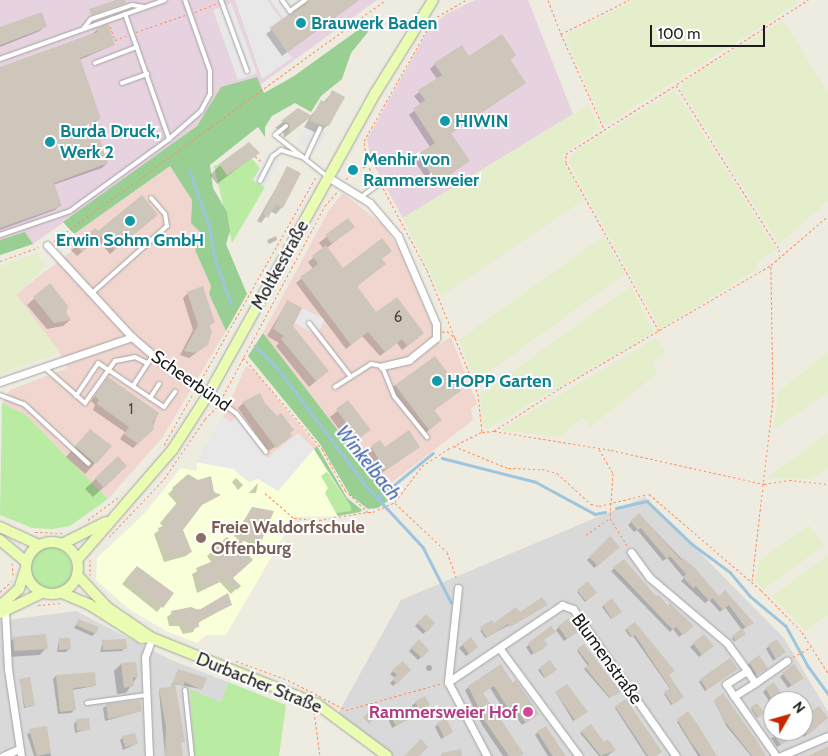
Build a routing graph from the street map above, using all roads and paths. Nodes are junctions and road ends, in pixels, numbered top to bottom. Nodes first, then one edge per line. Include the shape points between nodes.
1 (164, 0) edge
2 (185, 0) edge
3 (282, 0) edge
4 (305, 0) edge
5 (386, 0) edge
6 (433, 0) edge
7 (466, 0) edge
8 (548, 0) edge
9 (629, 0) edge
10 (808, 0) edge
11 (221, 1) edge
12 (144, 7) junction
13 (125, 14) junction
14 (190, 14) junction
15 (83, 29) junction
16 (108, 29) dead end
17 (132, 34) junction
18 (561, 34) junction
19 (137, 47) junction
20 (0, 59) edge
21 (95, 63) dead end
22 (247, 71) dead end
23 (147, 74) junction
24 (122, 83) dead end
25 (676, 85) junction
26 (286, 126) dead end
27 (320, 128) dead end
28 (604, 130) junction
29 (169, 139) junction
30 (255, 156) dead end
31 (306, 158) junction
32 (367, 165) junction
33 (268, 167) junction
34 (319, 171) junction
35 (328, 177) junction
36 (260, 181) dead end
37 (380, 183) junction
38 (342, 184) junction
39 (361, 197) junction
40 (151, 198) dead end
41 (828, 216) edge
42 (0, 235) edge
43 (47, 245) junction
44 (779, 256) junction
45 (0, 261) edge
46 (771, 265) junction
47 (91, 294) junction
48 (309, 323) dead end
49 (659, 332) junction
50 (132, 337) junction
51 (436, 338) junction
52 (455, 338) junction
53 (152, 355) junction
54 (243, 357) junction
55 (148, 363) junction
56 (382, 366) junction
57 (44, 367) junction
58 (108, 369) junction
59 (352, 377) junction
60 (0, 382) edge
61 (159, 384) dead end
62 (133, 386) junction
63 (196, 387) junction
64 (226, 387) dead end
65 (335, 387) dead end
66 (175, 392) dead end
67 (209, 393) junction
68 (0, 395) edge
69 (76, 396) junction
70 (150, 398) junction
71 (205, 419) dead end
72 (494, 431) junction
73 (482, 432) junction
74 (427, 438) dead end
75 (163, 446) dead end
76 (453, 446) junction
77 (599, 448) junction
78 (266, 452) dead end
79 (89, 464) dead end
80 (764, 484) junction
81 (828, 484) edge
82 (125, 493) dead end
83 (265, 493) dead end
84 (395, 502) junction
85 (612, 503) junction
86 (368, 512) junction
87 (610, 518) junction
88 (112, 519) junction
89 (85, 522) dead end
90 (0, 527) edge
91 (31, 533) dead end
92 (69, 534) dead end
93 (586, 535) dead end
94 (0, 540) edge
95 (62, 544) junction
96 (103, 544) dead end
97 (39, 545) junction
98 (631, 552) joint
99 (90, 558) dead end
100 (11, 560) dead end
101 (77, 560) junction
102 (25, 566) junction
103 (77, 575) junction
104 (91, 580) dead end
105 (752, 582) junction
106 (458, 588) joint
107 (0, 592) edge
108 (42, 593) junction
109 (63, 598) junction
110 (34, 606) dead end
111 (2, 610) edge
112 (151, 638) junction
113 (811, 646) junction
114 (500, 648) junction
115 (797, 655) dead end
116 (235, 661) dead end
117 (787, 661) dead end
118 (4, 664) edge
119 (747, 671) junction
120 (828, 673) edge
121 (448, 682) junction
122 (755, 683) junction
123 (185, 690) dead end
124 (146, 696) junction
125 (734, 696) junction
126 (87, 703) dead end
127 (314, 712) dead end
128 (828, 736) edge
129 (20, 753) edge
130 (3, 756) edge
131 (149, 756) edge
132 (192, 756) edge
133 (320, 756) edge
134 (387, 756) edge
135 (487, 756) edge
136 (579, 756) edge
137 (676, 756) edge
138 (776, 756) edge
139 (781, 756) edge

1 - 12 lane
2 - 14 lane
3 - 4 lane via 290,11
5 - 43 path
6 - 35 street, Moltkestraße
7 - 32 path via 433,19 364,141
8 - 18 path
9 - 18 path
10 - 25 path
11 - 14 path
11 - 22 lane
12 - 13 lane
12 - 15 lane via 132,5 90,19
13 - 15 lane
13 - 17 lane
14 - 17 path
14 - 29 lane via 210,72 210,94 201,111
15 - 20 lane
16 - 17 path via 110,26 115,40
17 - 19 lane
18 - 28 path
19 - 21 lane
19 - 23 lane
23 - 24 lane
23 - 29 lane
25 - 28 path
25 - 44 path via 779,249
26 - 31 lane via 275,135
27 - 31 lane
28 - 49 path via 566,154 566,164
29 - 42 lane via 70,211
30 - 33 path
31 - 33 lane via 281,150
31 - 34 lane
32 - 37 path
32 - 38 path
33 - 36 lane
34 - 35 lane
34 - 63 path
35 - 38 street
35 - 67 street, Moltkestraße
37 - 39 lane
37 - 52 path via 427,270
38 - 39 street
38 - 54 path via 324,206
39 - 51 street via 380,213 398,236 436,324
40 - 47 lane via 165,214 167,226
41 - 44 path
43 - 45 path
43 - 47 street, Scheerbünd
44 - 46 path
46 - 49 path
46 - 80 path via 773,399
47 - 50 street, Scheerbünd
48 - 59 lane
49 - 72 path via 560,388
50 - 53 street, Scheerbünd
50 - 57 street
51 - 52 path via 447,331
51 - 56 street via 408,360
52 - 73 path via 478,394
53 - 55 lane
53 - 63 street, Scheerbünd
54 - 64 path
54 - 86 path via 322,449 338,480
55 - 58 lane via 135,357 115,361
55 - 62 lane
56 - 59 lane via 372,364
56 - 74 lane via 394,396
57 - 60 street
57 - 69 lane
58 - 62 lane
58 - 69 lane via 98,363
58 - 69 lane via 85,403
59 - 65 lane
61 - 70 lane
62 - 70 lane
63 - 67 street, Scheerbünd
63 - 75 path
66 - 70 lane via 164,408
67 - 78 lane, Scheerbünd via 236,413
67 - 88 street, Moltkestraße via 173,449 139,493
68 - 79 lane via 24,404
71 - 96 path via 158,486
72 - 73 path
72 - 77 path
73 - 76 path
76 - 84 path via 422,466
76 - 85 path via 508,468 542,468 557,473 591,504
77 - 80 path
77 - 85 path via 614,473
80 - 81 path via 789,480
80 - 105 path
82 - 89 path
83 - 86 path via 294,518 319,520
84 - 86 path
84 - 106 path via 447,552
85 - 87 path
85 - 105 path via 649,494
87 - 93 path
87 - 98 path
88 - 95 street, Moltkestraße
88 - 101 street, Moltkestraße
90 - 97 street
91 - 92 path
94 - 102 street
95 - 97 street
95 - 101 street
97 - 102 street
98 - 119 street via 649,577 727,643
99 - 104 path
100 - 107 path via 15,570 12,581
101 - 103 street
102 - 108 street via 30,584
102 - 111 street via 19,589
103 - 109 street
103 - 112 street, Durbacher Straße via 108,608
105 - 113 path via 802,632
106 - 121 street
108 - 109 street
108 - 111 street
109 - 110 path
109 - 112 street, Durbacher Straße via 90,605 142,638
111 - 118 street
112 - 124 street via 145,657
112 - 134 street, Durbacher Straße via 317,704
113 - 115 path
113 - 120 path
114 - 121 street, Blumenstraße
114 - 136 street
114 - 137 street, Blumenstraße via 562,604 573,609
116 - 121 path via 305,688 346,710
117 - 122 street
118 - 129 street
119 - 122 street
119 - 125 street via 726,684
121 - 135 street
122 - 125 street
123 - 132 lane
124 - 126 lane
124 - 131 street
125 - 138 street
127 - 133 path
128 - 139 street
129 - 130 street

